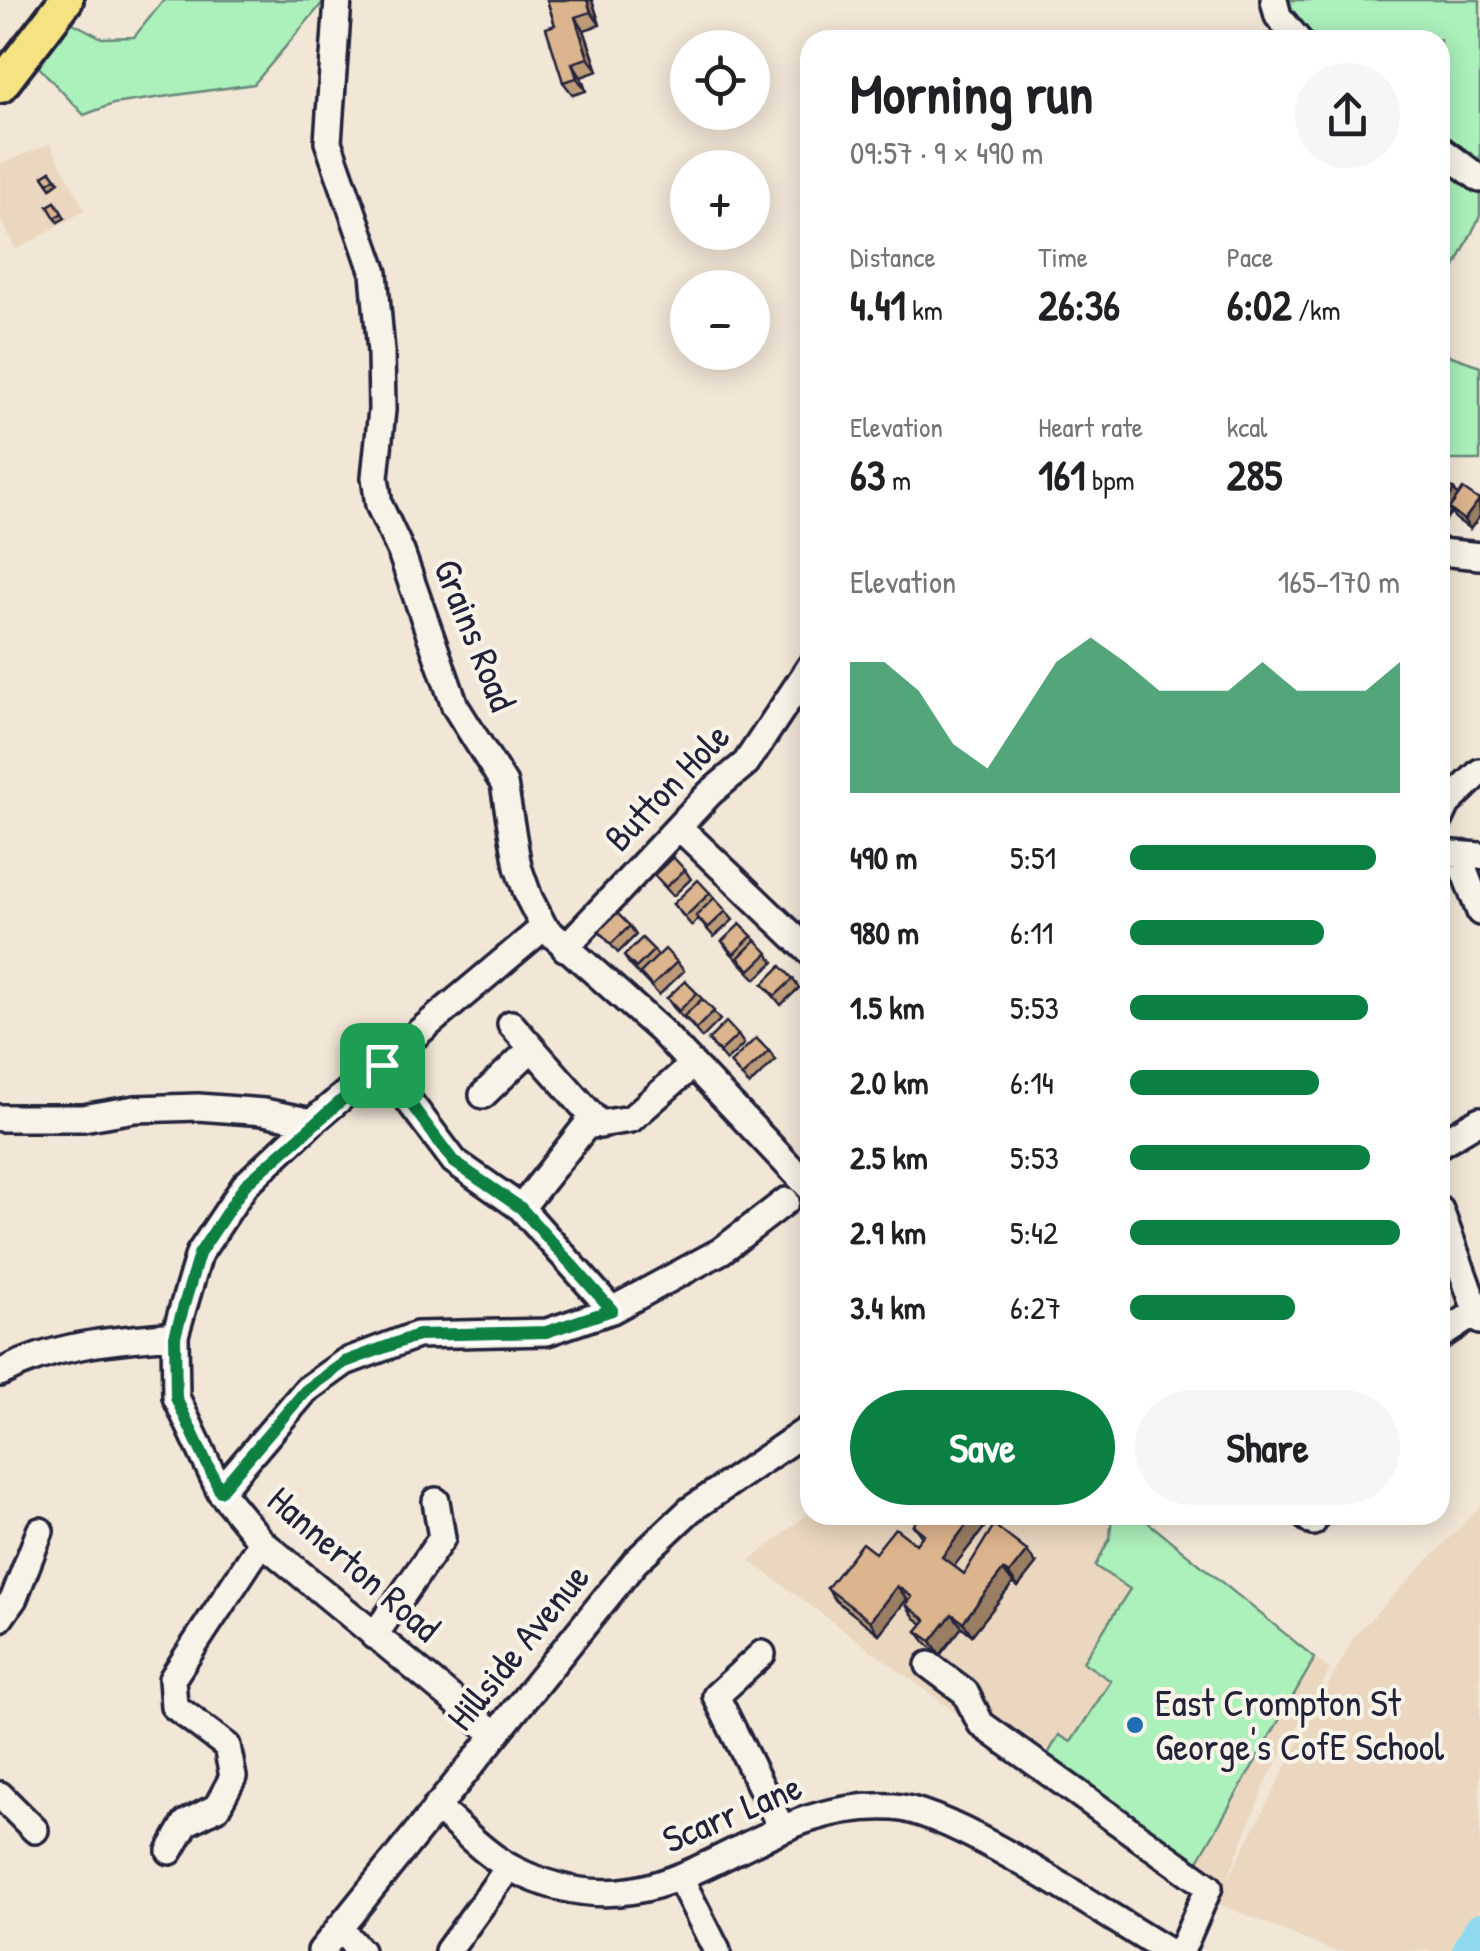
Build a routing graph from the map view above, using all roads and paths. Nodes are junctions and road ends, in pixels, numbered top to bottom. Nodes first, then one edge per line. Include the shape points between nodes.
1 (66, 0) edge
2 (338, 0) edge
3 (1274, 0) edge
4 (1290, 30) edge
5 (0, 86) edge
6 (1450, 156) edge
7 (1480, 179) edge
8 (1450, 553) edge
9 (1480, 556) edge
10 (800, 683) edge
11 (1480, 772) edge
12 (1450, 802) edge
13 (680, 829) junction
14 (1460, 855) edge
15 (1480, 912) edge
16 (544, 927) junction
17 (800, 937) edge
18 (565, 948) junction
19 (511, 1024) dead end
20 (532, 1048) junction
21 (382, 1065) junction
22 (681, 1074) dead end
23 (484, 1095) dead end
24 (0, 1118) edge
25 (1480, 1120) edge
26 (312, 1122) junction
27 (600, 1125) junction
28 (1450, 1138) edge
29 (800, 1177) edge
30 (786, 1201) dead end
31 (521, 1208) junction
32 (1450, 1238) edge
33 (612, 1310) junction
34 (1478, 1316) edge
35 (1450, 1331) edge
36 (175, 1336) junction
37 (0, 1374) edge
38 (800, 1435) edge
39 (220, 1491) junction
40 (436, 1500) dead end
41 (40, 1531) dead end
42 (262, 1542) junction
43 (0, 1618) edge
44 (374, 1636) junction
45 (762, 1654) dead end
46 (930, 1665) dead end
47 (496, 1734) junction
48 (0, 1795) edge
49 (436, 1807) junction
50 (782, 1827) junction
51 (35, 1830) dead end
52 (170, 1851) dead end
53 (509, 1867) junction
54 (680, 1878) junction
55 (339, 1928) junction
56 (321, 1951) edge
57 (360, 1951) edge
58 (448, 1951) edge
59 (718, 1951) edge
60 (1168, 1951) edge
61 (1182, 1951) edge

1 - 5 main road
2 - 16 street, Grains Road via 328,142 374,274 382,352 379,505 455,706 504,784 518,867
3 - 4 street
6 - 7 street
8 - 9 street
10 - 13 street, Button Hole via 769,734
11 - 12 street
13 - 17 street
13 - 18 street, Button Hole
14 - 15 street
16 - 18 street, Grains Road
16 - 21 street, Hannerton Road
18 - 29 street, Grains Road via 660,1030
19 - 20 street
20 - 23 street
20 - 27 street
21 - 26 street, Hannerton Road
21 - 31 street via 454,1162
22 - 27 street via 631,1118
24 - 26 street via 83,1118 198,1106
25 - 28 street
26 - 36 street, Hannerton Road via 245,1185 199,1254
27 - 31 street via 586,1126
30 - 33 street via 721,1251
31 - 33 street
32 - 34 street
33 - 39 street via 546,1332 418,1335 345,1362 306,1390
34 - 35 street
36 - 37 street via 36,1354
36 - 39 street, Hannerton Road via 176,1398
38 - 47 street, Hillside Avenue via 690,1510 635,1562
39 - 42 street, Hannerton Road
40 - 44 street via 442,1538
41 - 43 street
42 - 44 street, Hannerton Road
42 - 52 street via 172,1679 174,1706 227,1746 233,1777 217,1807 186,1823
44 - 47 street, Hannerton Road
45 - 50 street via 716,1696
46 - 61 street via 965,1692 982,1724 1209,1886
47 - 49 street, Hillside Avenue
48 - 51 street
49 - 53 street, Scarr Lane
49 - 55 street, Hillside Avenue
50 - 54 street, Scarr Lane
50 - 60 street, Scarr Lane via 832,1812 896,1807 950,1823
53 - 54 street, Scarr Lane via 599,1896
53 - 58 street
54 - 59 street
55 - 56 street, Hillside Avenue
55 - 57 street

